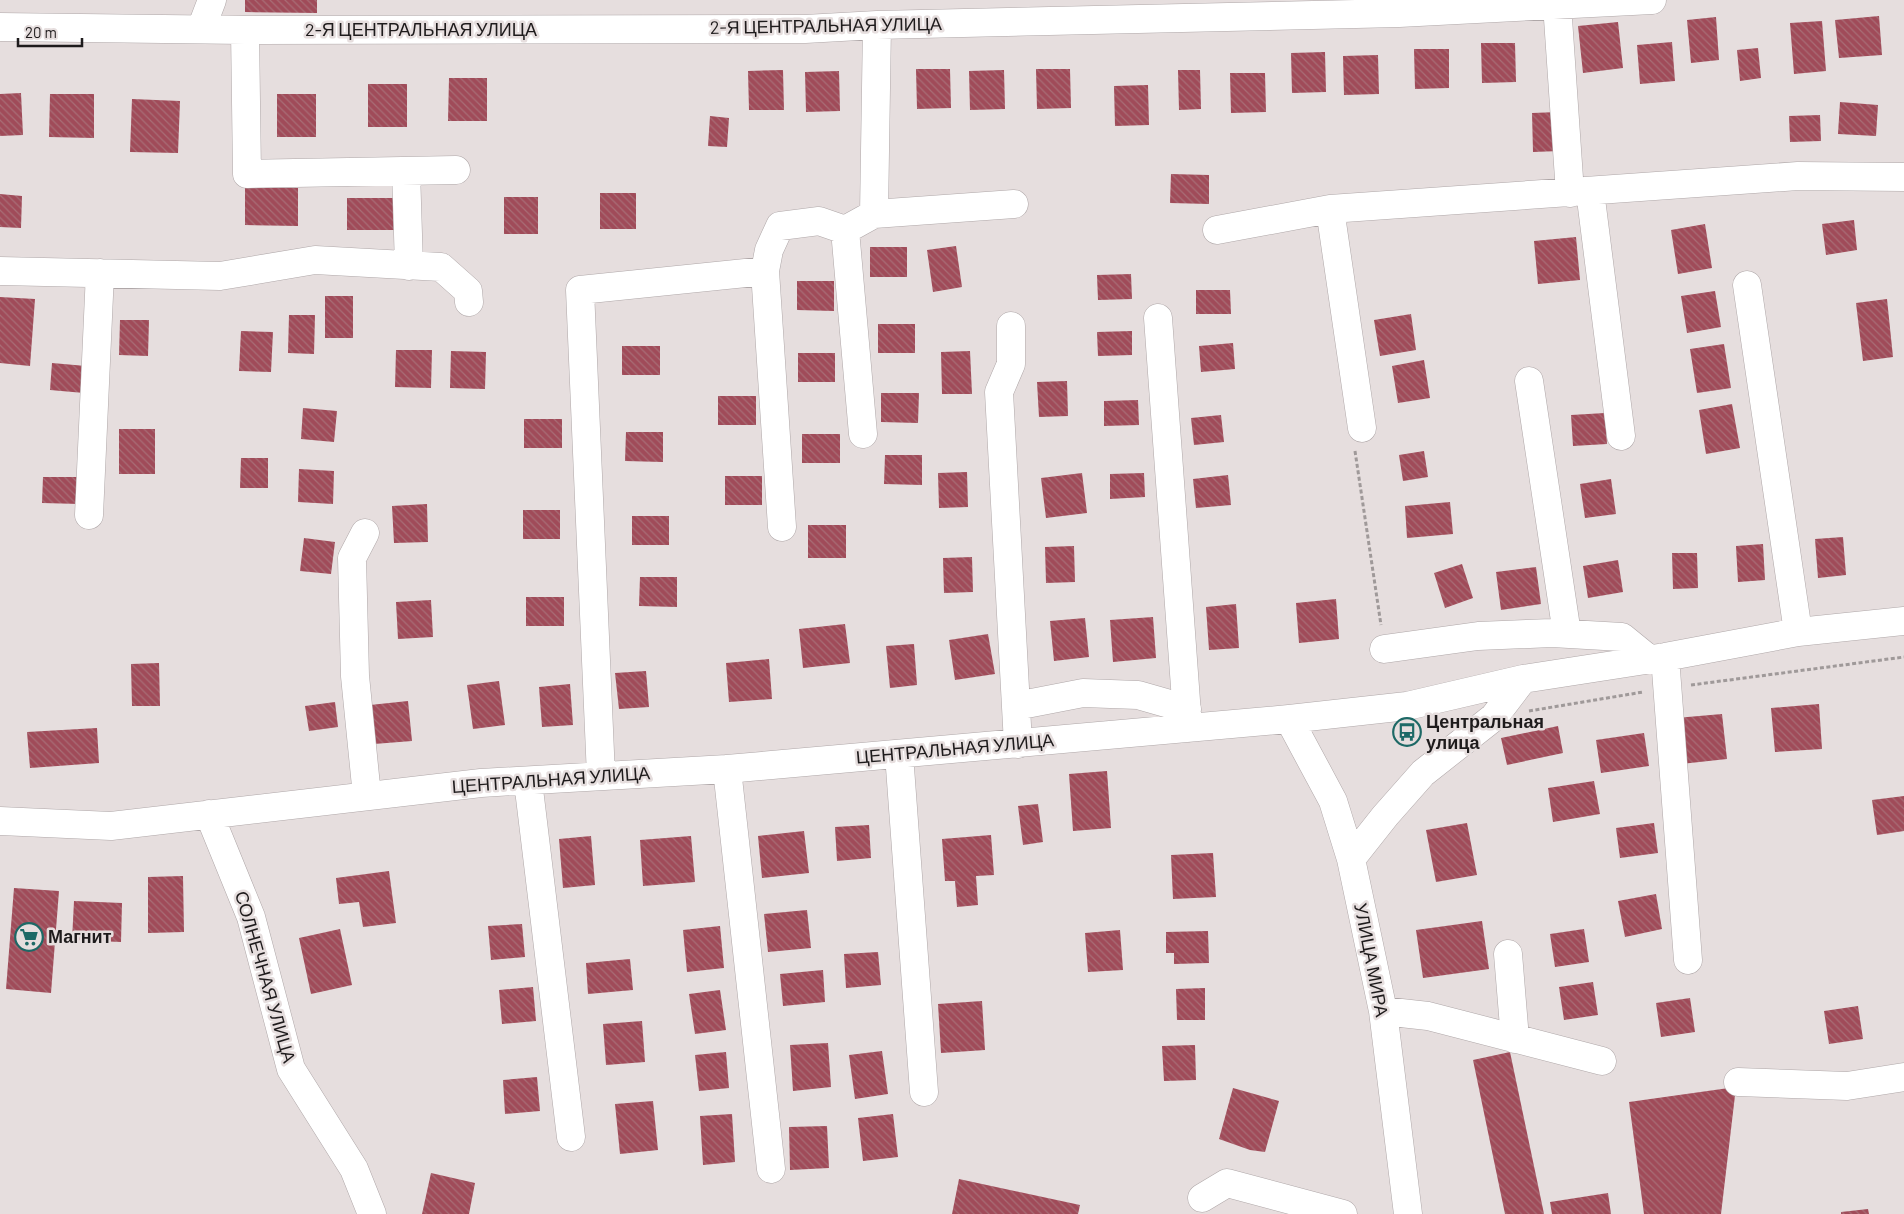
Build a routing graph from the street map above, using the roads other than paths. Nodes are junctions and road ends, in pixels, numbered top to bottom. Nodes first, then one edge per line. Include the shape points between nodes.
1 (212, 0) edge
2 (1652, 0) edge
3 (1557, 4) junction
4 (1399, 6) edge
5 (877, 25) junction
6 (0, 27) edge
7 (201, 29) junction
8 (245, 30) junction
9 (406, 170) junction
10 (456, 170) dead end
11 (1904, 177) edge
12 (1580, 192) junction
13 (1014, 204) dead end
14 (1330, 209) junction
15 (874, 214) junction
16 (845, 230) junction
17 (1217, 230) dead end
18 (409, 266) junction
19 (0, 271) edge
20 (765, 271) junction
21 (100, 273) junction
22 (1748, 285) dead end
23 (469, 302) dead end
24 (1158, 318) dead end
25 (1011, 326) dead end
26 (1529, 381) dead end
27 (1362, 428) road end
28 (863, 434) dead end
29 (1622, 436) dead end
30 (90, 515) dead end
31 (782, 527) dead end
32 (365, 534) dead end
33 (1904, 621) edge
34 (1798, 632) junction
35 (1567, 634) junction
36 (1384, 649) road end
37 (1657, 658) junction
38 (1523, 679) junction
39 (1016, 706) junction
40 (1187, 718) junction
41 (1289, 719) junction
42 (1018, 744) junction
43 (899, 754) junction
44 (727, 769) junction
45 (602, 776) junction
46 (528, 781) junction
47 (367, 796) junction
48 (209, 814) junction
49 (0, 821) edge
50 (1351, 859) junction
51 (1508, 954) dead end
52 (1688, 960) dead end
53 (1382, 1011) junction
54 (1515, 1039) junction
55 (1602, 1062) dead end
56 (1904, 1077) edge
57 (1738, 1082) dead end
58 (924, 1092) dead end
59 (571, 1137) dead end
60 (771, 1169) dead end
61 (1202, 1198) dead end
62 (372, 1214) edge
63 (1343, 1214) edge
64 (1408, 1214) edge

1 - 7 street
2 - 3 street, 2-Я ЦЕНТРАЛЬНАЯ УЛИЦА
3 - 4 street, 2-Я ЦЕНТРАЛЬНАЯ УЛИЦА
3 - 12 street
4 - 5 street, 2-Я ЦЕНТРАЛЬНАЯ УЛИЦА
5 - 8 street, 2-Я ЦЕНТРАЛЬНАЯ УЛИЦА via 805,29
5 - 15 street
6 - 7 street, 2-Я ЦЕНТРАЛЬНАЯ УЛИЦА
7 - 8 street, 2-Я ЦЕНТРАЛЬНАЯ УЛИЦА
8 - 9 street via 247,174
9 - 10 street
9 - 18 street
11 - 12 street via 1798,176
12 - 14 street
12 - 29 street
13 - 15 street
14 - 17 street
14 - 27 street
15 - 16 street
16 - 20 street via 818,221 780,226 769,250
16 - 28 street
18 - 21 street via 315,260 220,276
18 - 23 street via 441,266 468,291
19 - 21 street
20 - 31 street
20 - 45 street via 580,290
21 - 30 street
22 - 34 street
24 - 40 street
25 - 39 street via 1011,364 999,392
26 - 35 street
32 - 47 street via 352,558 355,676
33 - 34 street, ЦЕНТРАЛЬНАЯ УЛИЦА
34 - 37 street, ЦЕНТРАЛЬНАЯ УЛИЦА
35 - 36 street via 1478,636
35 - 37 street via 1622,637
37 - 38 street, ЦЕНТРАЛЬНАЯ УЛИЦА
37 - 52 street via 1667,688
38 - 41 street, ЦЕНТРАЛЬНАЯ УЛИЦА via 1407,706
38 - 50 street via 1494,717 1423,773
39 - 40 street via 1083,693 1138,694
39 - 42 street
40 - 41 street, ЦЕНТРАЛЬНАЯ УЛИЦА
40 - 42 street, ЦЕНТРАЛЬНАЯ УЛИЦА
41 - 50 street, УЛИЦА МИРА via 1332,801
42 - 43 street, ЦЕНТРАЛЬНАЯ УЛИЦА
43 - 44 street, ЦЕНТРАЛЬНАЯ УЛИЦА
43 - 58 street
44 - 45 street, ЦЕНТРАЛЬНАЯ УЛИЦА
44 - 60 street
45 - 46 street, ЦЕНТРАЛЬНАЯ УЛИЦА
46 - 47 street, ЦЕНТРАЛЬНАЯ УЛИЦА
46 - 59 street
47 - 48 street, ЦЕНТРАЛЬНАЯ УЛИЦА
48 - 49 street, ЦЕНТРАЛЬНАЯ УЛИЦА via 111,826
48 - 62 street, СОЛНЕЧНАЯ УЛИЦА via 251,917 291,1069 354,1169
50 - 53 street, УЛИЦА МИРА
51 - 54 street
53 - 54 street via 1428,1016
53 - 64 street, УЛИЦА МИРА
54 - 55 street
56 - 57 street via 1847,1086
61 - 63 street via 1227,1183

